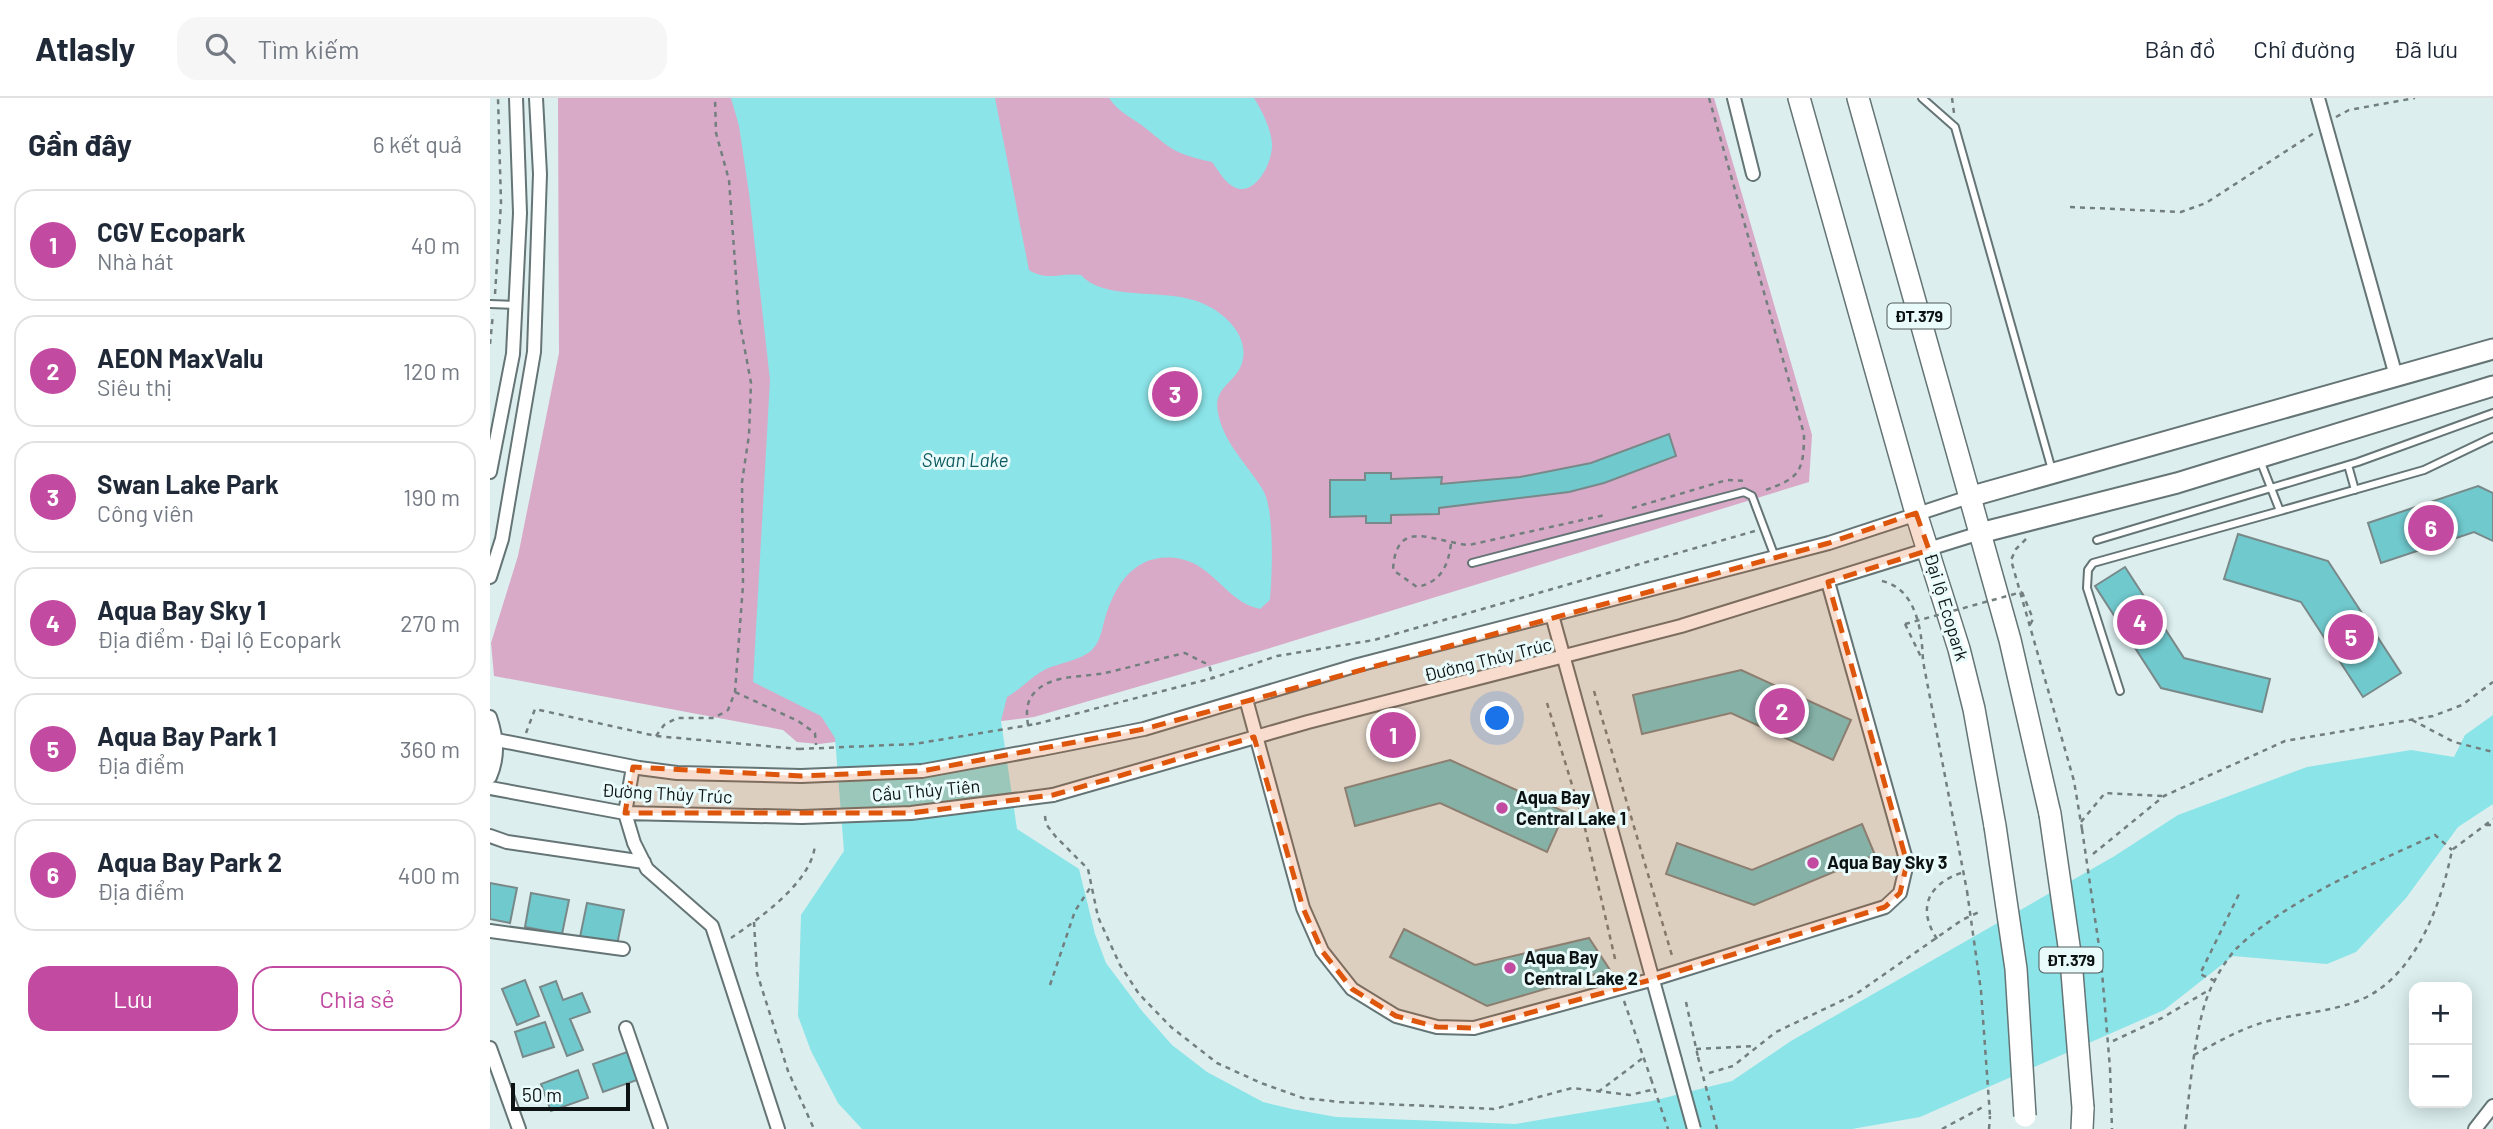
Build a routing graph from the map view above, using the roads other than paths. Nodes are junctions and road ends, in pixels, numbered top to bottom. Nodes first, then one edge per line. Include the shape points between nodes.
1 (516, 98) edge
2 (536, 98) edge
3 (1734, 98) edge
4 (1798, 98) edge
5 (1858, 98) edge
6 (1922, 98) edge
7 (2318, 98) edge
8 (518, 141) junction
9 (538, 141) junction
10 (1754, 174) dead end
11 (492, 304) edge
12 (515, 305) junction
13 (2493, 349) edge
14 (2396, 376) junction
15 (2493, 386) edge
16 (2493, 413) edge
17 (497, 434) junction
18 (2493, 437) edge
19 (519, 439) junction
20 (2259, 458) junction
21 (2348, 465) junction
22 (490, 472) edge
23 (2053, 473) junction
24 (2271, 488) junction
25 (2355, 490) junction
26 (1969, 497) junction
27 (2280, 511) junction
28 (1916, 513) junction
29 (1980, 533) junction
30 (2097, 540) dead end
31 (1929, 550) junction
32 (1775, 557) junction
33 (1472, 563) dead end
34 (490, 577) edge
35 (1828, 582) junction
36 (1552, 615) junction
37 (1565, 659) junction
38 (2120, 691) dead end
39 (1246, 699) junction
40 (490, 717) edge
41 (1254, 737) junction
42 (497, 740) junction
43 (1042, 749) joint
44 (633, 767) junction
45 (801, 776) joint
46 (490, 777) edge
47 (490, 788) edge
48 (1053, 794) joint
49 (625, 813) junction
50 (802, 817) joint
51 (490, 836) edge
52 (644, 862) junction
53 (490, 931) edge
54 (623, 949) dead end
55 (1654, 979) junction
56 (625, 1028) dead end
57 (490, 1048) edge
58 (2493, 1106) edge
59 (2082, 1118) edge
60 (2025, 1123) edge
61 (519, 1129) edge
62 (661, 1129) edge
63 (778, 1129) edge
64 (1694, 1129) edge
65 (2475, 1129) edge

1 - 8 street
2 - 9 street
3 - 10 street
4 - 28 highway, Đại lộ Ecopark / ĐT.379
5 - 26 highway, ĐT.379
6 - 23 lane via 1955,127
7 - 14 street
8 - 9 street
8 - 12 street
9 - 19 street via 534,352
11 - 12 lane
12 - 17 street via 513,354
13 - 14 main road
14 - 23 main road
15 - 20 main road
16 - 21 lane
17 - 19 street
17 - 22 street
18 - 25 lane via 2424,470
19 - 34 street via 502,539
20 - 24 lane
20 - 29 main road
21 - 24 lane
21 - 25 lane
23 - 26 main road
24 - 27 lane
24 - 30 lane
25 - 27 lane
26 - 28 street, Đường Thủy Trúc
26 - 29 highway, ĐT.379
27 - 38 lane via 2093,563 2087,588
28 - 31 highway, Đại lộ Ecopark / ĐT.379
28 - 32 street, Đường Thủy Trúc
29 - 31 street, Đường Thủy Trúc
29 - 59 highway, ĐT.379, bridge via 2050,814 2071,960
31 - 35 street, Đường Thủy Trúc
31 - 60 highway, Đại lộ Ecopark / ĐT.379, bridge via 1974,709 1995,826 2016,970
32 - 33 lane via 1752,496 1744,492
32 - 36 street, Đường Thủy Trúc
35 - 37 street, Đường Thủy Trúc
35 - 55 street via 1907,863 1900,893 1885,907
36 - 37 street
36 - 39 street, Đường Thủy Trúc
37 - 41 street, Đường Thủy Trúc
37 - 55 street
39 - 41 street
39 - 43 street, Đường Thủy Trúc via 1144,729
40 - 42 street
41 - 48 street, Đường Thủy Trúc
41 - 55 street via 1303,908 1322,951 1352,989 1396,1016 1437,1027 1474,1028
42 - 44 street, Đường Thủy Trúc
42 - 46 street
43 - 45 street, Cầu Thủy Tiên, bridge via 922,771
44 - 45 street, Đường Thủy Trúc via 677,773
44 - 49 street
47 - 49 street, Đường Thủy Trúc
48 - 50 street, Cầu Thủy Tiên, bridge via 911,813
49 - 50 street, Đường Thủy Trúc
49 - 52 street
51 - 52 street
52 - 63 street via 678,899 712,926
53 - 54 street
55 - 64 street, bridge
56 - 62 street
57 - 61 street
58 - 65 street

